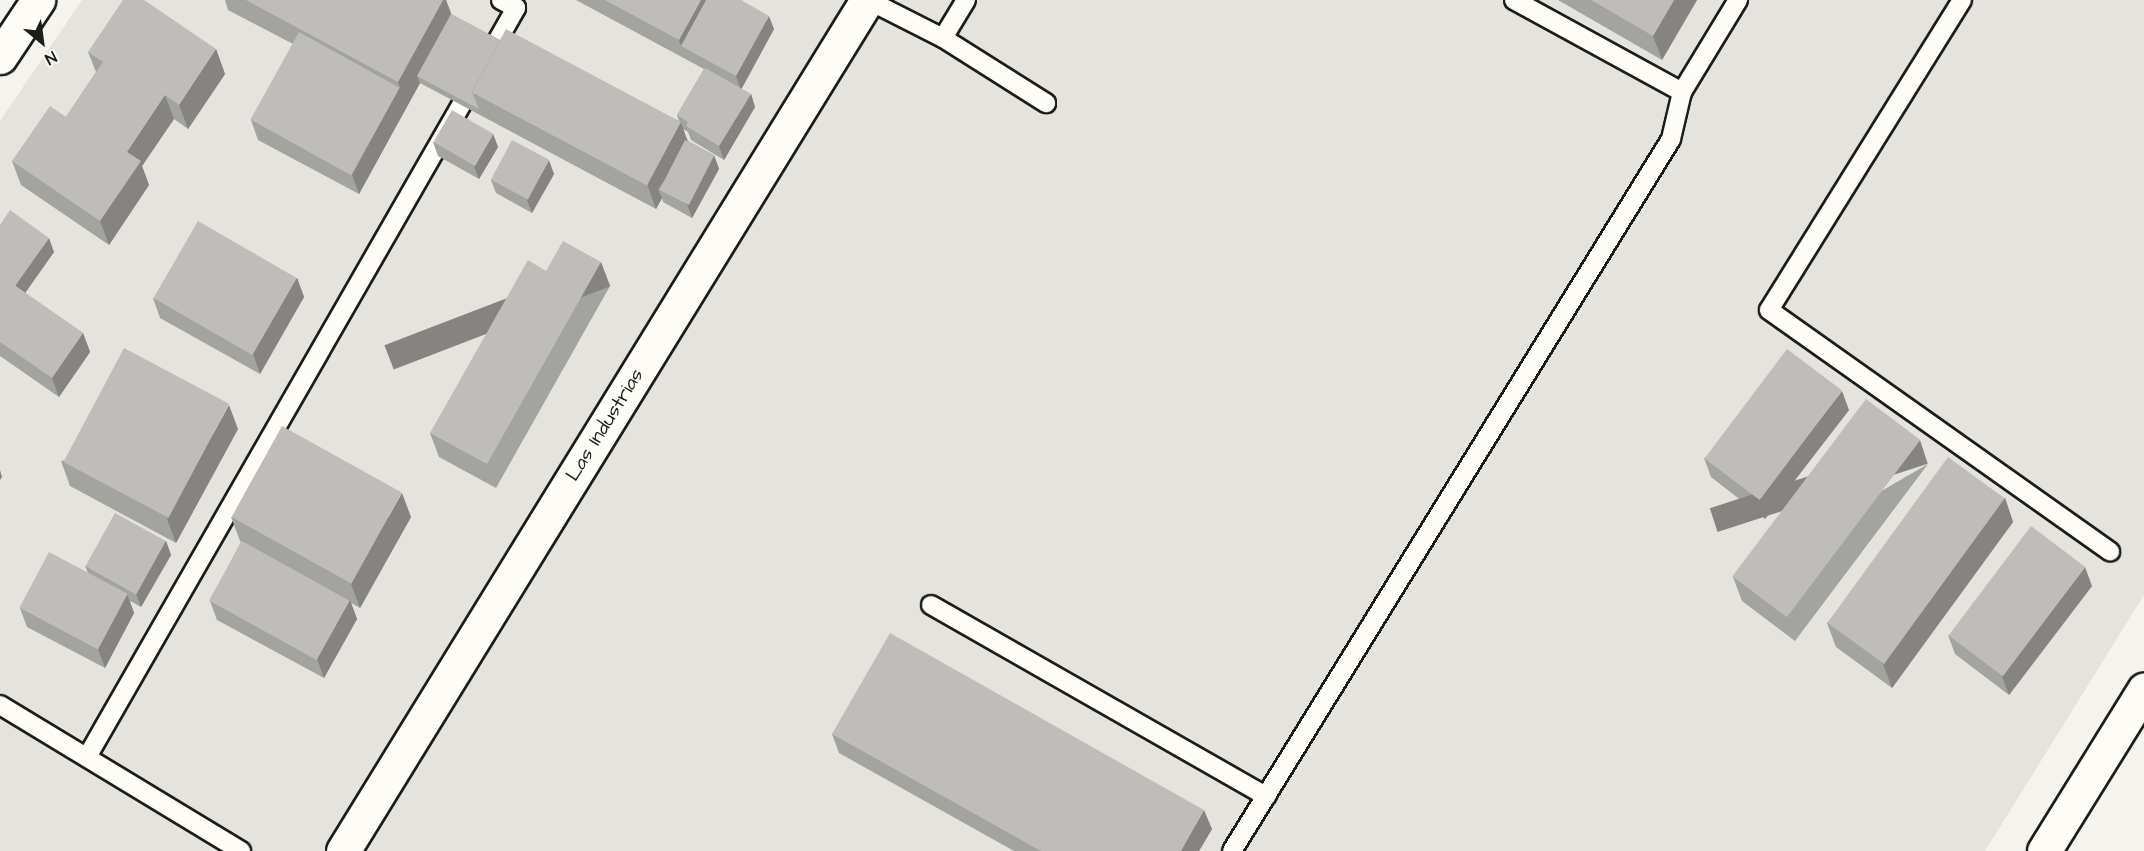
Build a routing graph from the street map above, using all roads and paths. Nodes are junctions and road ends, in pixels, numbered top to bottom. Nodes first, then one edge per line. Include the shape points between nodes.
1 (38, 0) edge
2 (501, 0) edge
3 (867, 0) edge
4 (966, 0) edge
5 (1514, 0) edge
6 (1738, 0) edge
7 (1962, 0) edge
8 (943, 38) junction
9 (0, 57) edge
10 (1682, 92) junction
11 (1046, 103) dead end
12 (2110, 551) dead end
13 (931, 605) dead end
14 (2144, 690) edge
15 (0, 705) edge
16 (87, 757) junction
17 (1266, 796) junction
18 (241, 851) edge
19 (343, 851) edge
20 (1232, 851) edge
21 (2044, 851) edge

1 - 9 street
2 - 16 lane via 516,8
3 - 8 lane
3 - 19 street, Las Industrias
4 - 8 lane
5 - 10 lane
6 - 10 lane
7 - 12 lane via 1769,310
8 - 11 lane
10 - 17 lane via 1671,139
13 - 17 lane
14 - 21 street
15 - 16 lane
16 - 18 lane
17 - 20 lane

